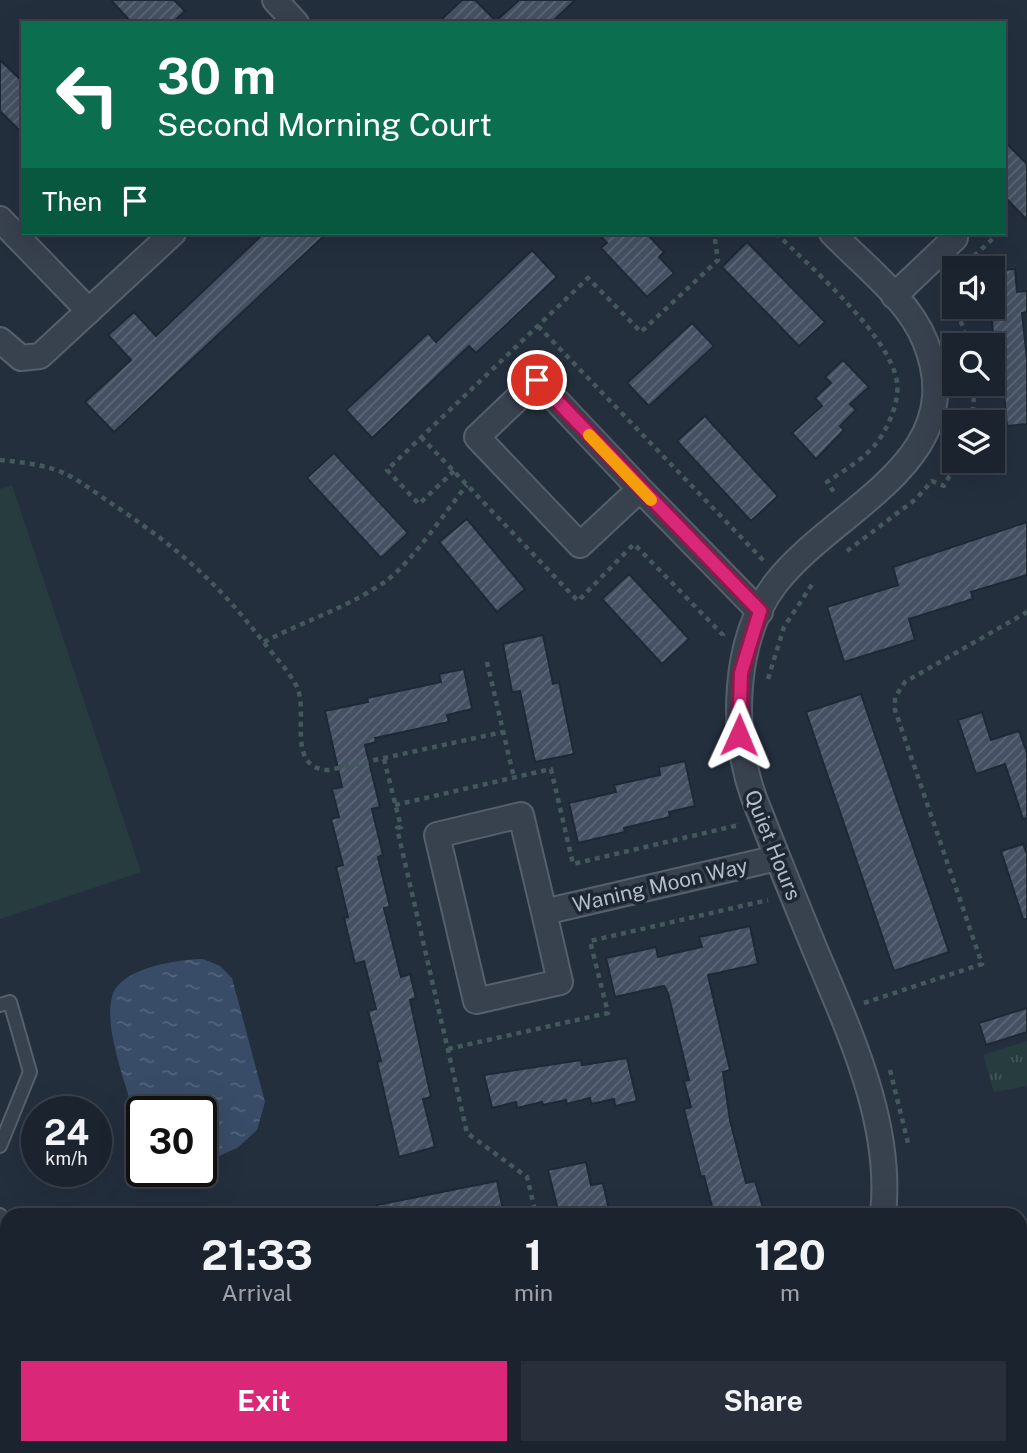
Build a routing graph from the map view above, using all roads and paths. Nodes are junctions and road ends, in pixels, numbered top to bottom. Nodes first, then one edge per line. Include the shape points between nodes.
1 (275, 0) edge
2 (294, 21) edge
3 (0, 219) edge
4 (171, 235) edge
5 (778, 235) edge
6 (834, 235) edge
7 (952, 235) edge
8 (997, 235) edge
9 (973, 256) edge
10 (894, 296) junction
11 (89, 311) junction
12 (538, 326) dead end
13 (0, 340) edge
14 (421, 437) dead end
15 (0, 460) edge
16 (951, 473) edge
17 (467, 485) junction
18 (640, 489) junction
19 (825, 502) dead end
20 (771, 553) dead end
21 (841, 556) dead end
22 (764, 561) junction
23 (821, 574) dead end
24 (753, 604) junction
25 (1027, 611) edge
26 (719, 632) junction
27 (264, 642) junction
28 (721, 647) dead end
29 (487, 662) dead end
30 (767, 683) dead end
31 (503, 732) junction
32 (384, 759) junction
33 (514, 778) junction
34 (396, 805) junction
35 (735, 814) dead end
36 (777, 858) junction
37 (768, 900) dead end
38 (544, 912) junction
39 (858, 991) dead end
40 (863, 1004) junction
41 (0, 1005) edge
42 (866, 1012) dead end
43 (448, 1049) junction
44 (886, 1063) dead end
45 (0, 1146) edge
46 (909, 1154) dead end
47 (535, 1208) edge
48 (883, 1208) edge

1 - 2 street
3 - 11 street
4 - 11 street
5 - 19 path via 870,329 891,363 897,385 883,433 865,455 827,482 836,495
6 - 10 street, Quiet Hours
7 - 10 street via 955,238
8 - 9 path
10 - 24 street, Quiet Hours via 925,340 937,388 934,416 922,444 903,468 792,563
11 - 13 street via 32,359 13,354
12 - 22 path
14 - 17 path
15 - 27 path via 66,474 163,537 228,597
16 - 21 path via 944,486 932,481 902,511
17 - 26 path via 578,601 634,544
17 - 27 path via 388,579
18 - 18 street via 537,380 477,437 580,545
18 - 24 street
20 - 22 path
22 - 24 path
23 - 30 path via 784,628
24 - 26 path
24 - 36 street, Quiet Hours via 741,673 739,735 743,765
25 - 40 path via 905,682 895,697 895,710 982,964
26 - 28 path via 723,635
27 - 32 path via 300,694 301,742 311,765 329,771
29 - 31 path
31 - 32 path
31 - 33 path
32 - 34 path
33 - 34 path
33 - 35 path via 551,769 573,864 738,825
34 - 43 path via 401,827 397,828
36 - 38 street, Waning Moon Way
36 - 48 street, Quiet Hours via 855,1048 882,1161
37 - 43 path via 590,941 608,1013
38 - 38 street, Waning Moon Way via 521,815 437,835 476,1002 560,982
39 - 40 path
40 - 42 path
41 - 45 lane via 9,1002 30,1072
43 - 47 path via 467,1133 527,1177
44 - 46 path via 900,1102

